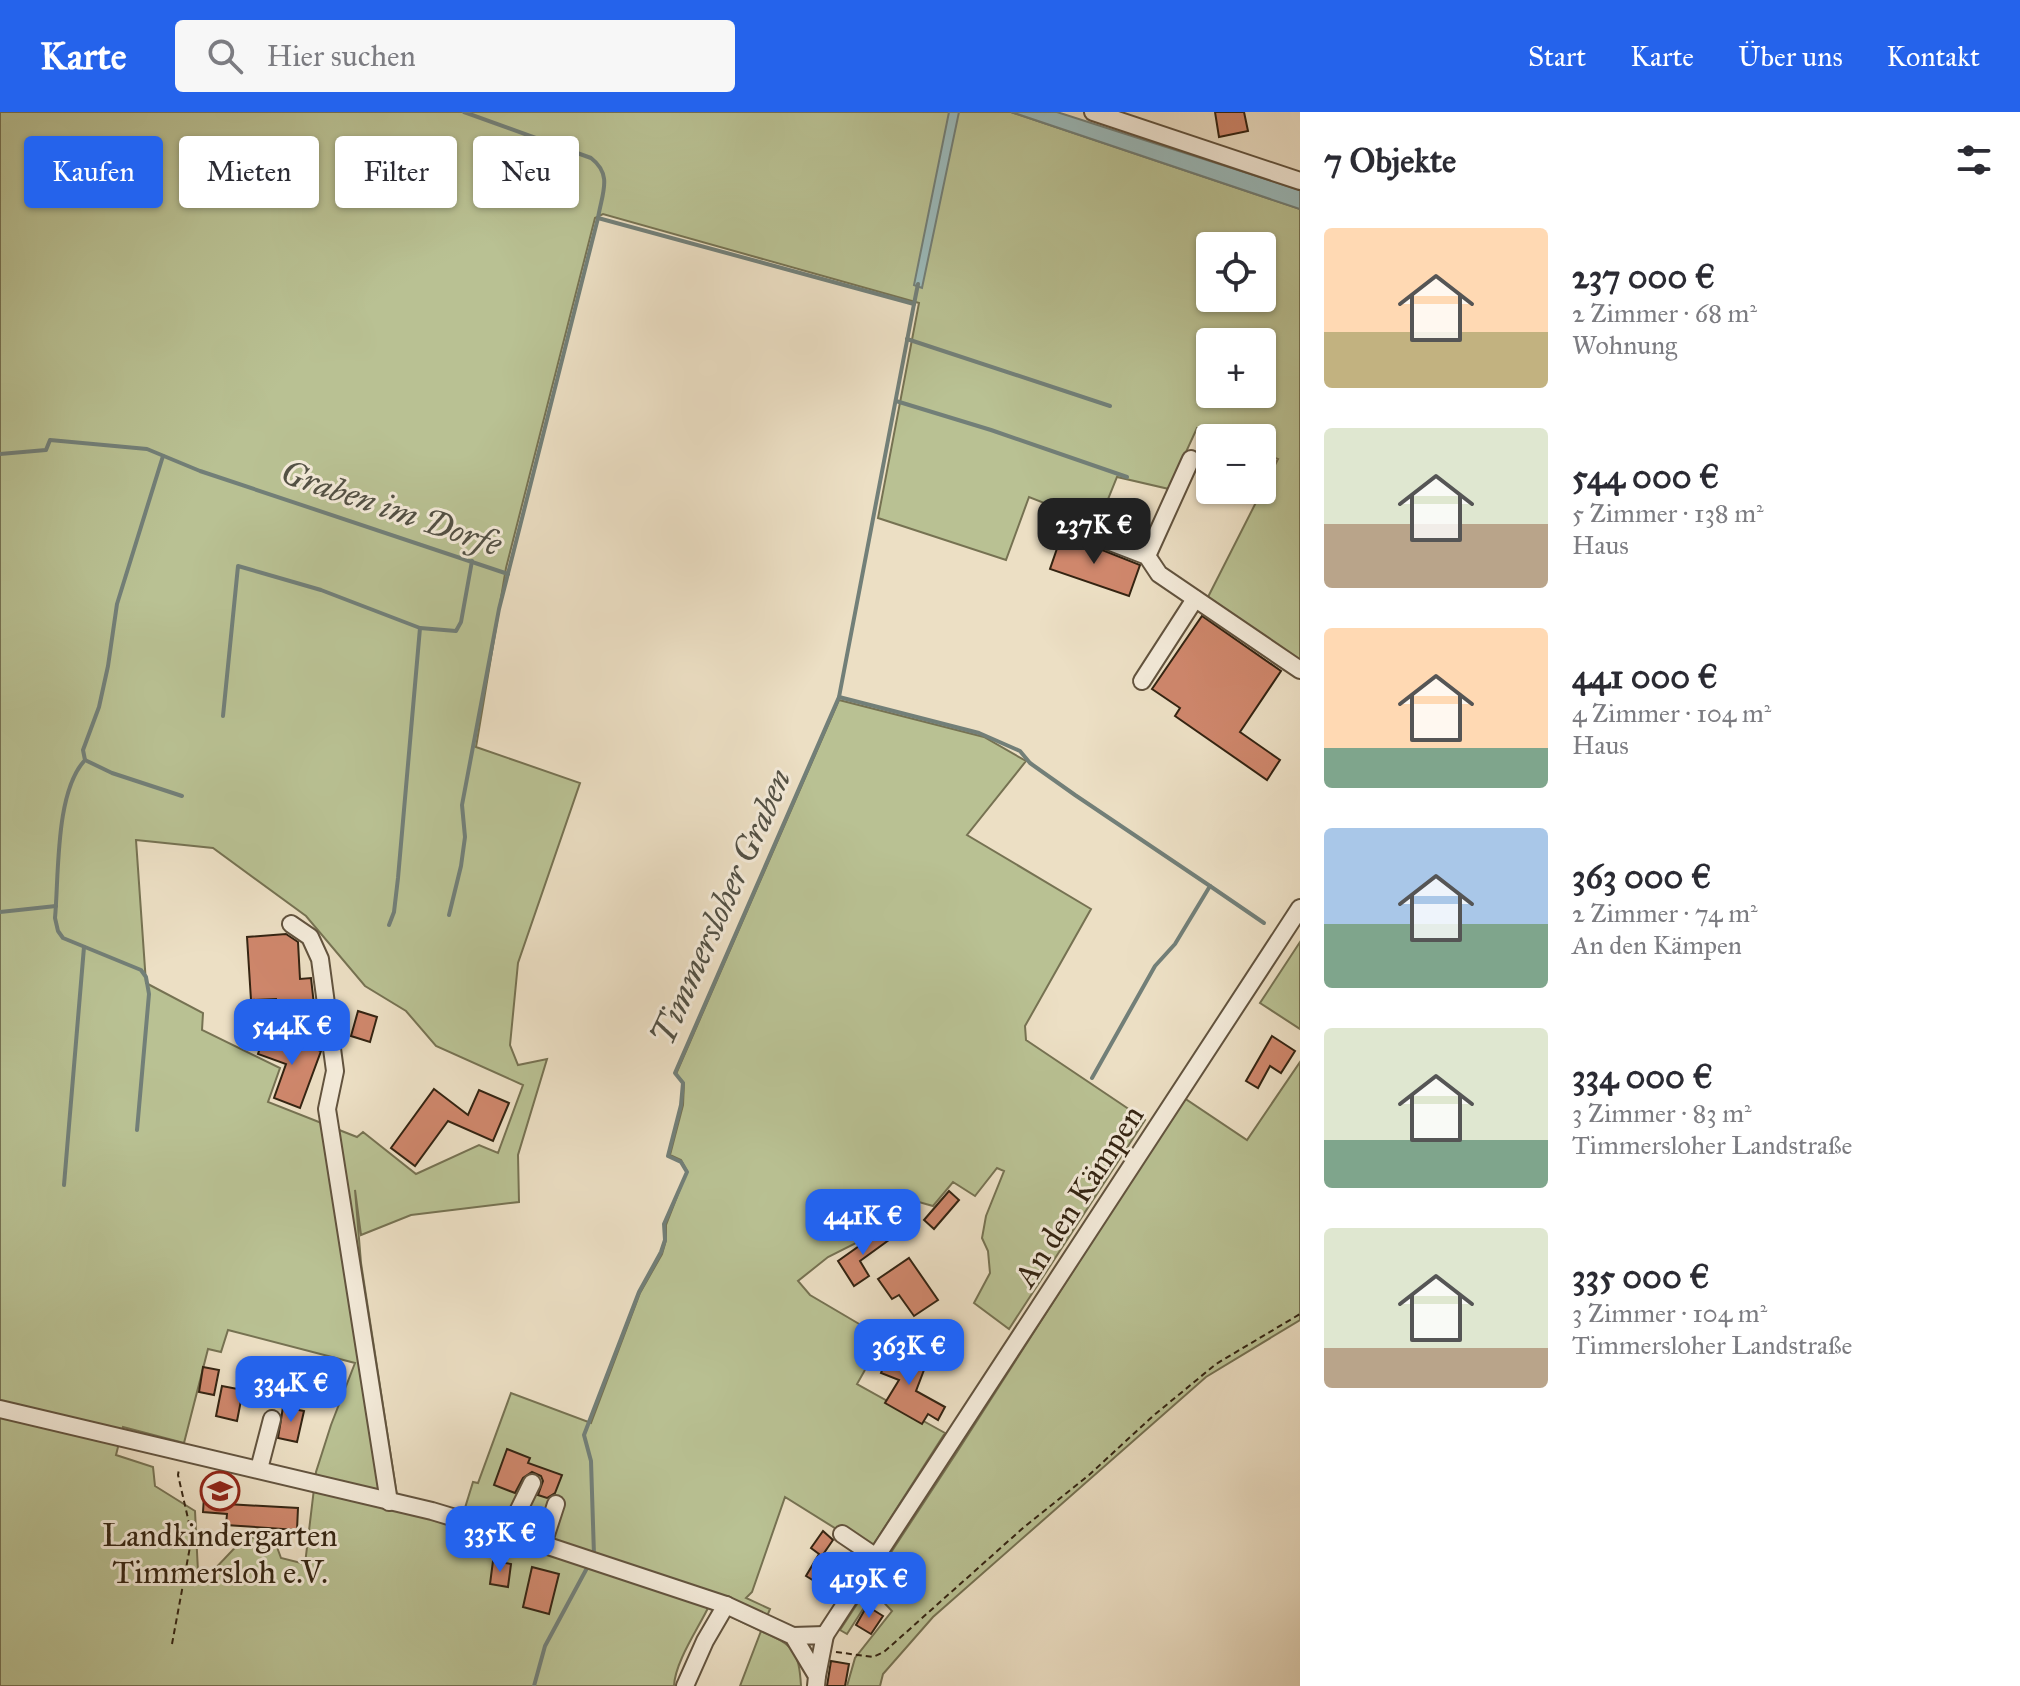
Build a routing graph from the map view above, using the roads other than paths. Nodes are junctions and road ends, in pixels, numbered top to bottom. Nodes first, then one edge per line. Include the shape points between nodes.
1 (1093, 112) edge
2 (1300, 181) edge
3 (1191, 459) dead end
4 (1069, 526) dead end
5 (1147, 556) junction
6 (1195, 599) junction
7 (1300, 670) edge
8 (1142, 681) dead end
9 (1300, 908) edge
10 (291, 924) dead end
11 (0, 1409) edge
12 (272, 1419) dead end
13 (259, 1469) junction
14 (532, 1483) dead end
15 (389, 1502) junction
16 (556, 1504) dead end
17 (507, 1534) junction
18 (842, 1534) dead end
19 (543, 1544) junction
20 (876, 1557) junction
21 (726, 1605) junction
22 (793, 1636) junction
23 (824, 1642) junction
24 (816, 1681) edge
25 (685, 1686) edge

1 - 2 street
3 - 5 street
4 - 5 street
5 - 6 street via 1159,574
6 - 7 street
6 - 8 street
9 - 20 street, An den Kämpen
10 - 15 street via 310,937 320,959 335,1071 327,1109
11 - 13 street
12 - 13 street
13 - 15 street
14 - 17 street
15 - 17 street
16 - 19 street
17 - 19 street
18 - 20 street
19 - 21 street
20 - 23 street, An den Kämpen
21 - 22 street
21 - 25 street
22 - 23 street
22 - 24 street
23 - 24 street, An den Kämpen

